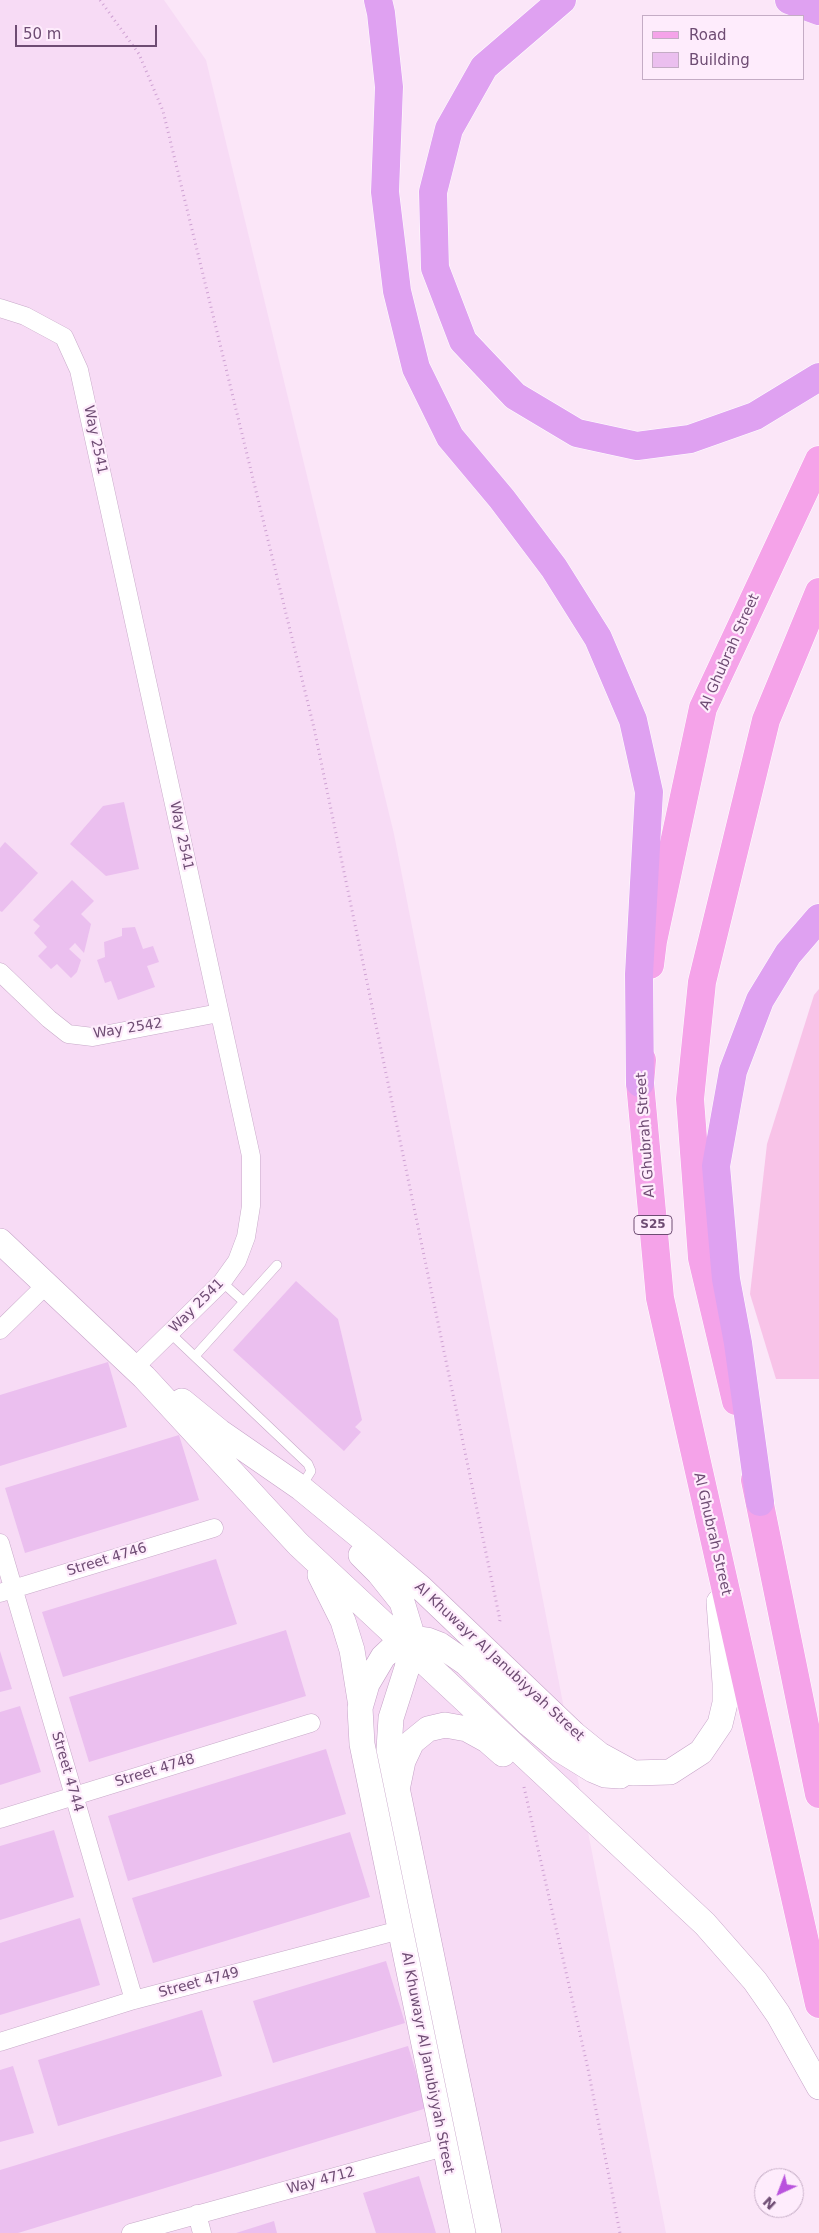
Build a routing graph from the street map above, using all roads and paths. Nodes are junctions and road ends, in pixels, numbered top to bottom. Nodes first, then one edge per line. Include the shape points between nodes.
1 (100, 0) edge
2 (378, 0) edge
3 (562, 0) edge
4 (789, 0) edge
5 (819, 10) edge
6 (0, 308) edge
7 (819, 377) edge
8 (819, 460) edge
9 (819, 592) edge
10 (819, 918) edge
11 (0, 972) edge
12 (219, 1013) junction
13 (640, 1083) junction
14 (0, 1241) edge
15 (277, 1265) dead end
16 (222, 1282) junction
17 (46, 1284) junction
18 (244, 1302) junction
19 (0, 1330) edge
20 (170, 1333) junction
21 (195, 1356) junction
22 (139, 1372) junction
23 (220, 1432) junction
24 (301, 1488) junction
25 (760, 1502) junction
26 (214, 1528) dead end
27 (0, 1543) edge
28 (298, 1544) junction
29 (716, 1552) junction
30 (8, 1591) edge
31 (499, 1625) dead end
32 (408, 1642) junction
33 (360, 1708) junction
34 (311, 1723) dead end
35 (632, 1773) junction
36 (522, 1784) dead end
37 (819, 1794) edge
38 (74, 1796) junction
39 (399, 1802) junction
40 (0, 1818) edge
41 (648, 1870) junction
42 (400, 1930) junction
43 (134, 2000) junction
44 (819, 2004) edge
45 (0, 2042) edge
46 (819, 2087) edge
47 (444, 2147) junction
48 (197, 2214) junction
49 (130, 2233) edge
50 (202, 2233) edge
51 (463, 2233) edge
52 (489, 2233) edge
53 (620, 2233) edge

1 - 31 path via 139,54 163,110 314,728
2 - 13 highway via 389,87 385,192 397,291 416,368 450,437 554,568 598,638 633,720 649,792 639,974
3 - 7 highway via 484,67 449,129 433,192 434,268 462,341 515,396 577,433 637,446 690,439 755,416
4 - 5 highway
6 - 12 street, Way 2541 via 25,316 64,337 79,370
8 - 13 main road, Al Ghubrah Street / S25 via 703,708 653,941
9 - 25 main road via 766,720 702,982 690,1099 702,1258
10 - 25 highway via 788,954 760,1000 733,1071 716,1166 726,1279
11 - 12 street, Way 2542 via 68,1034 93,1037
12 - 16 street, Way 2541 via 251,1156 251,1206 246,1237 237,1261
13 - 29 main road, Al Ghubrah Street / S25 via 660,1298
14 - 17 street, Al Khuwayr Al Janubiyyah Street
15 - 18 lane
16 - 18 lane
16 - 20 street, Way 2541
17 - 19 street
17 - 22 street, Al Khuwayr Al Janubiyyah Street
18 - 21 lane
20 - 21 lane
20 - 22 street, Way 2541
21 - 24 lane via 308,1464 311,1471
22 - 23 street, Al Khuwayr Al Janubiyyah Street via 173,1394
22 - 28 street, Al Khuwayr Al Janubiyyah Street
23 - 24 street, Al Khuwayr Al Janubiyyah Street
23 - 32 street via 379,1573 402,1602
24 - 35 street, Al Khuwayr Al Janubiyyah Street via 421,1588 574,1734 615,1765
25 - 37 main road
26 - 30 street, Street 4746
27 - 30 street, Street 4744
28 - 32 street, Al Khuwayr Al Janubiyyah Street
28 - 33 street via 316,1568 343,1621 358,1679
29 - 35 street, Al Khuwayr Al Janubiyyah Street via 725,1683 720,1724 700,1752 678,1768 662,1773
29 - 44 main road, Al Ghubrah Street / S25
30 - 38 street, Street 4744
32 - 33 street, Al Khuwayr Al Janubiyyah Street via 383,1656 372,1672
32 - 35 street via 440,1645 466,1663 530,1724 580,1764 605,1775 617,1777
32 - 39 street, Al Khuwayr Al Janubiyyah Street via 389,1734
32 - 41 street, Al Khuwayr Al Janubiyyah Street
33 - 42 street, Al Khuwayr Al Janubiyyah Street via 362,1744
34 - 38 street, Street 4748
36 - 53 path via 526,1790 588,2069
38 - 40 street, Street 4748
38 - 43 street, Street 4744
39 - 41 street via 398,1781 412,1742 428,1729 445,1725 467,1728 487,1740 614,1851
39 - 52 street, Al Khuwayr Al Janubiyyah Street
41 - 46 street, Al Khuwayr Al Janubiyyah Street via 705,1924 755,1981 778,2014
42 - 43 street, Street 4749
42 - 47 street, Al Khuwayr Al Janubiyyah Street
43 - 45 street, Street 4749
47 - 48 street, Way 4712
47 - 51 street, Al Khuwayr Al Janubiyyah Street
48 - 49 street, Way 4712
48 - 50 street

